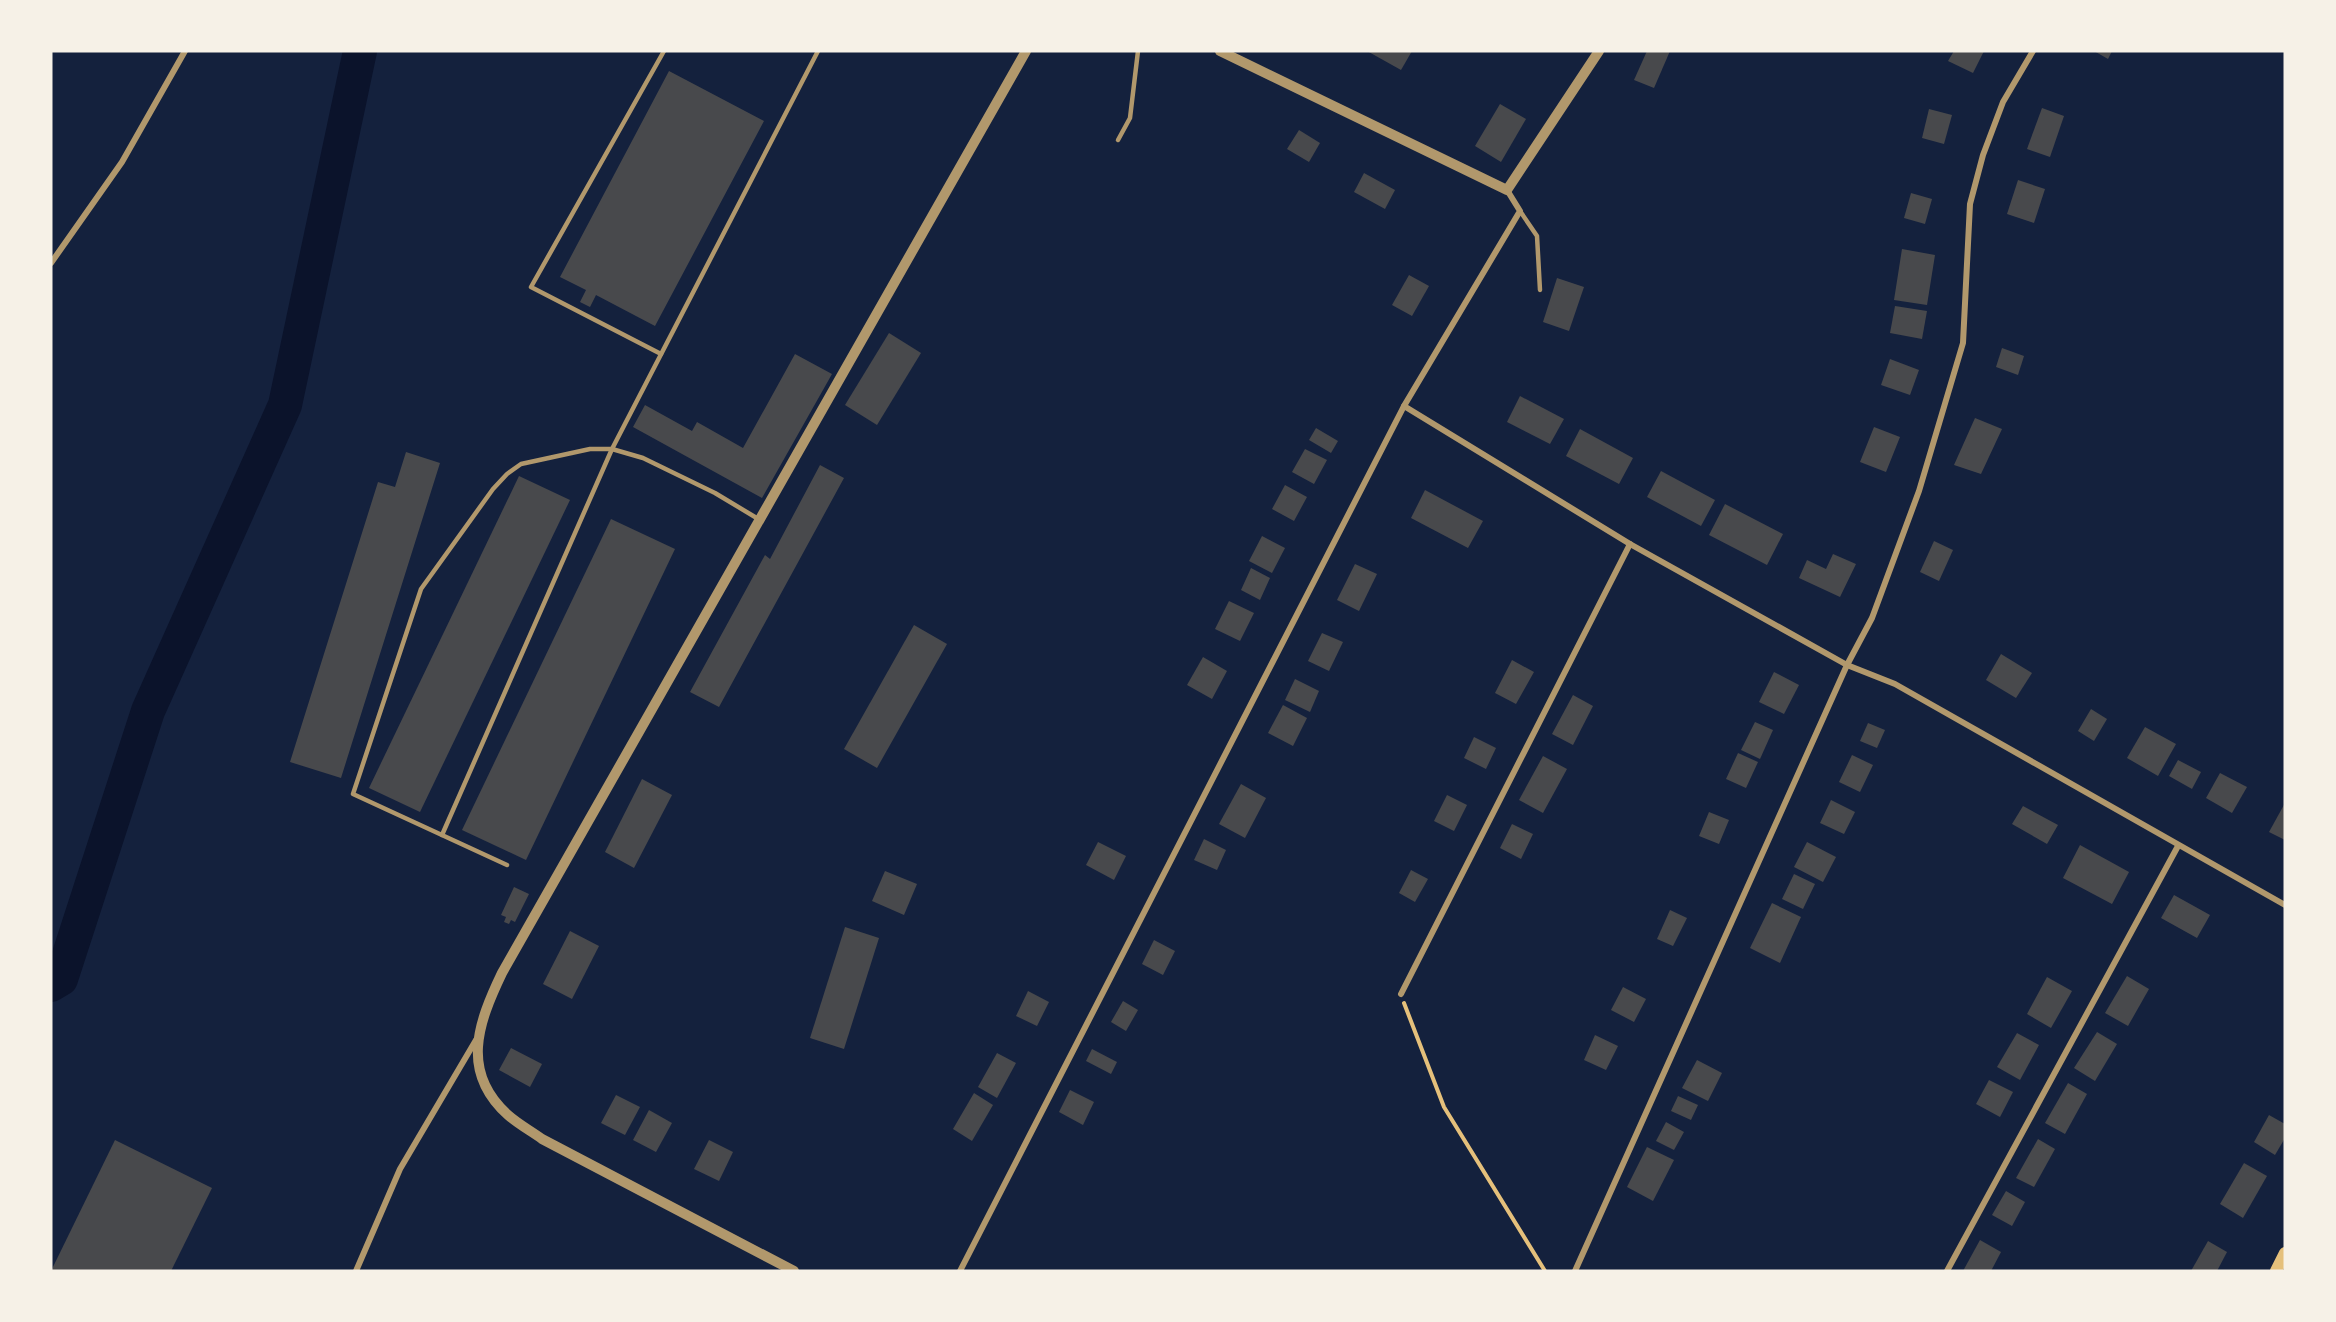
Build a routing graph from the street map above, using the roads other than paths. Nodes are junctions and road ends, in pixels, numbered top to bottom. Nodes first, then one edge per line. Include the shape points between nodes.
1 (185, 51) edge
2 (664, 51) edge
3 (818, 51) edge
4 (1026, 51) edge
5 (1138, 51) edge
6 (1220, 51) edge
7 (1599, 51) edge
8 (2033, 51) edge
9 (1118, 140) dead end
10 (1507, 190) junction
11 (1520, 211) junction
12 (51, 263) edge
13 (1540, 290) dead end
14 (661, 354) junction
15 (1404, 406) junction
16 (612, 449) junction
17 (761, 520) junction
18 (1630, 544) junction
19 (1847, 665) junction
20 (442, 835) junction
21 (2178, 846) junction
22 (507, 865) dead end
23 (2285, 905) edge
24 (1401, 994) road end
25 (478, 1037) junction
26 (2285, 1253) edge
27 (356, 1271) edge
28 (794, 1271) edge
29 (960, 1271) edge
30 (1575, 1271) edge
31 (1947, 1271) edge
32 (2276, 1271) edge

1 - 12 street via 122,162
2 - 14 lane via 531,287
3 - 14 lane
4 - 17 street
5 - 9 lane via 1130,118
6 - 10 street
7 - 10 street
8 - 19 street via 2003,102 1975,184 1970,204 1963,343 1919,491 1872,618
10 - 11 street
11 - 13 lane via 1537,236
11 - 15 street
14 - 16 lane
15 - 18 street
15 - 29 street
16 - 17 lane via 643,458
16 - 20 lane
16 - 20 lane via 590,449 542,459 521,464 507,474 422,589 414,607 353,795
17 - 25 street via 502,973
18 - 19 street
18 - 24 street
19 - 21 street via 1895,684
19 - 30 street
20 - 22 lane
21 - 23 street
21 - 31 street
25 - 27 street via 400,1169
25 - 28 street via 479,1072 486,1088 509,1116 542,1139
26 - 32 main road

